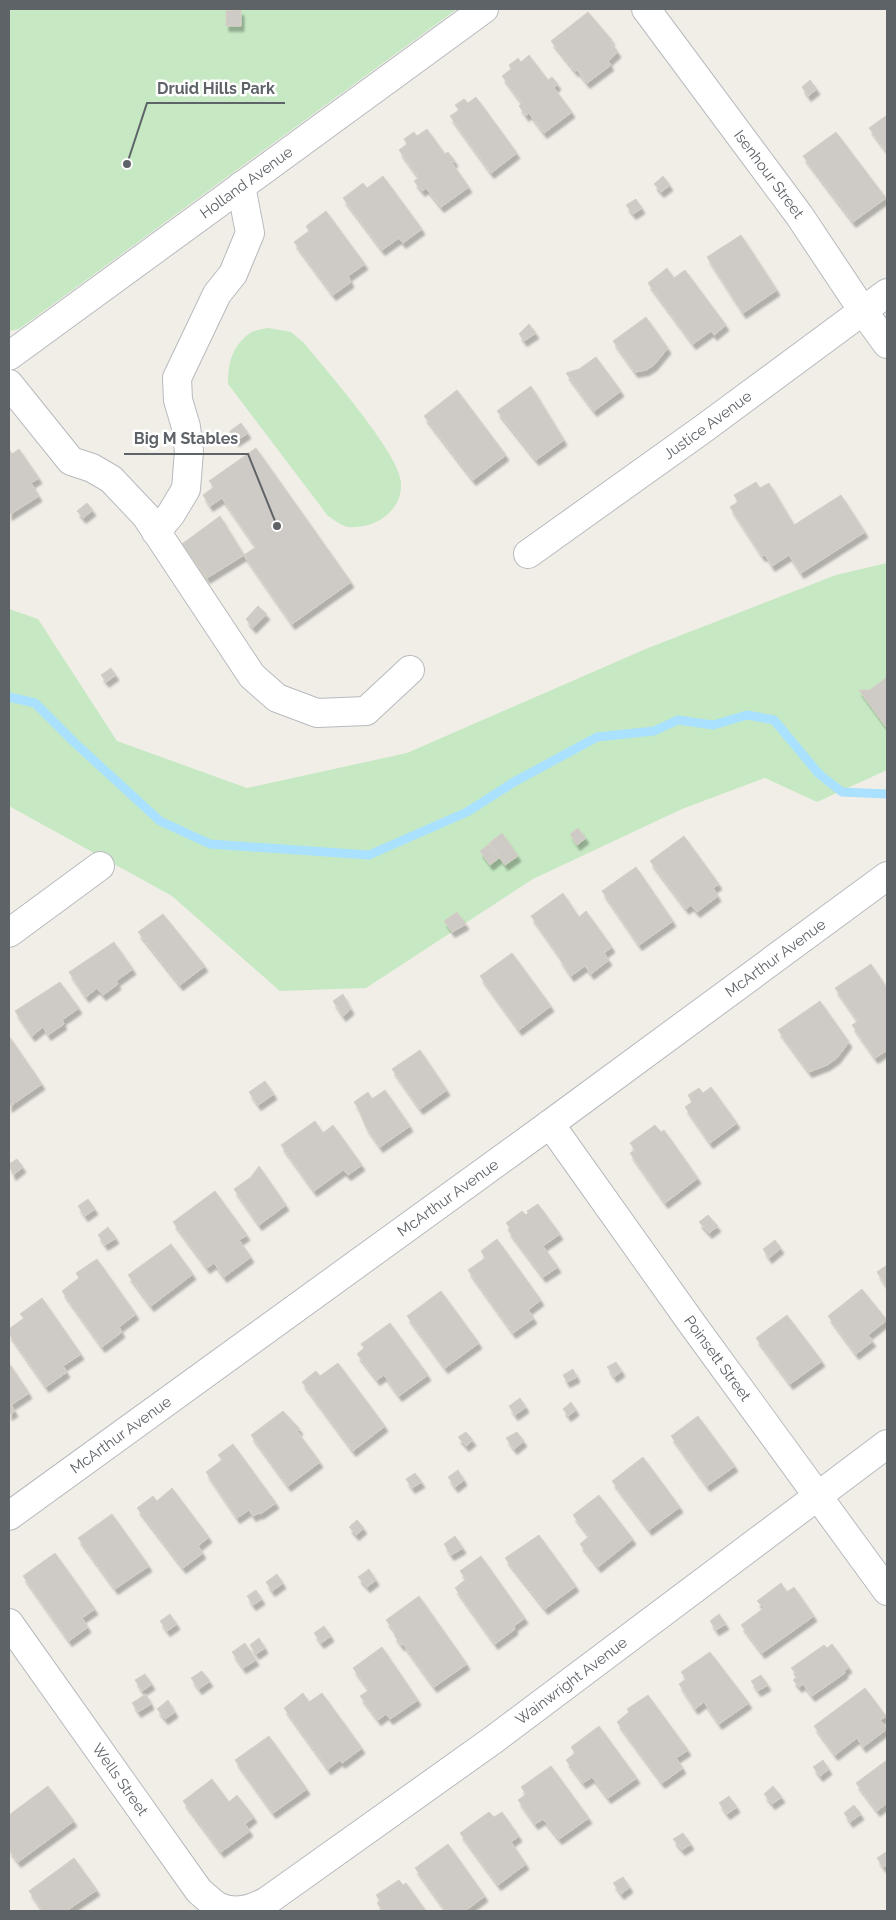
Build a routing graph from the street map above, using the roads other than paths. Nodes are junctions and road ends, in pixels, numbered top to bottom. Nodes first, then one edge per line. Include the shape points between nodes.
1 (484, 9) edge
2 (646, 9) edge
3 (241, 186) junction
4 (887, 293) edge
5 (863, 311) junction
6 (887, 344) edge
7 (9, 356) edge
8 (9, 384) edge
9 (156, 532) junction
10 (528, 554) dead end
11 (410, 670) dead end
12 (100, 866) dead end
13 (887, 876) edge
14 (9, 933) edge
15 (550, 1124) junction
16 (887, 1444) edge
17 (818, 1496) junction
18 (9, 1516) edge
19 (887, 1591) edge
20 (9, 1623) edge
21 (251, 1910) joint

1 - 3 street, Holland Avenue
2 - 5 street, Isenhour Street via 799,215
3 - 7 street, Holland Avenue
3 - 9 street via 250,233 233,274 217,294 177,378 178,400 189,452 186,490 172,514
4 - 5 street, Justice Avenue
5 - 6 street, Isenhour Street
5 - 10 street, Justice Avenue
8 - 9 street via 71,461 111,479 146,516
9 - 11 street via 252,676 277,698 317,713 366,711
12 - 14 street
13 - 15 street, McArthur Avenue
15 - 17 street, Poinsett Street
15 - 18 street, McArthur Avenue
16 - 17 street, Wainwright Avenue
17 - 19 street, Poinsett Street
17 - 21 street, Wainwright Avenue via 492,1740
20 - 21 street, Wells Street via 199,1890 218,1906

